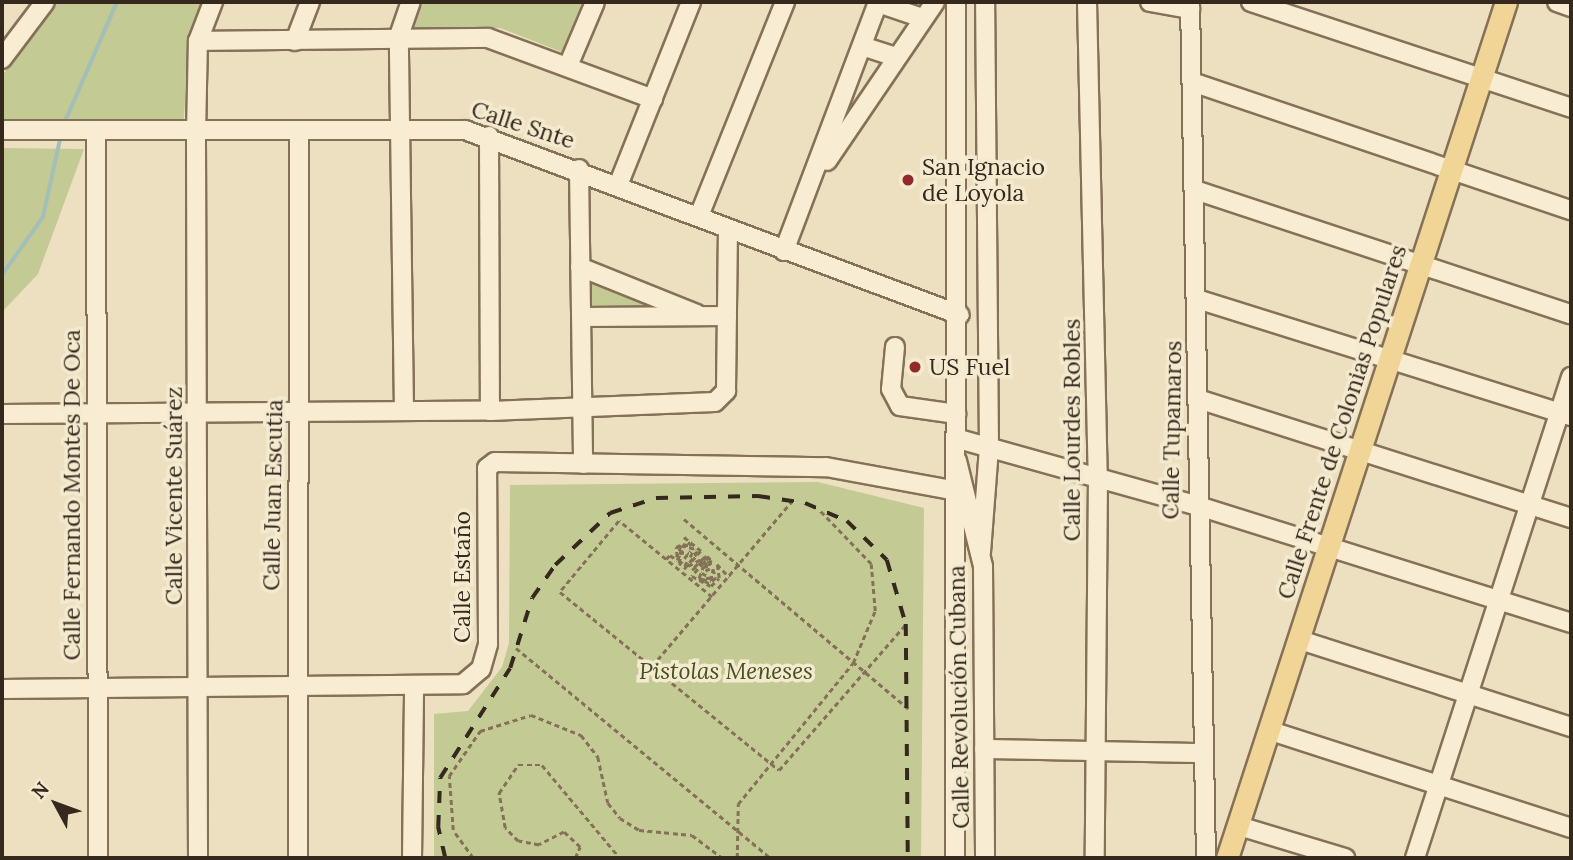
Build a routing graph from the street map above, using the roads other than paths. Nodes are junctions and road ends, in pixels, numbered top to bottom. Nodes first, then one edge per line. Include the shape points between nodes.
1 (45, 2) edge
2 (213, 2) edge
3 (310, 2) edge
4 (411, 2) edge
5 (595, 2) edge
6 (691, 2) edge
7 (785, 2) edge
8 (878, 2) edge
9 (934, 2) edge
10 (956, 2) edge
11 (985, 2) edge
12 (1087, 2) edge
13 (1150, 2) edge
14 (1251, 2) edge
15 (1506, 2) edge
16 (1557, 2) edge
17 (1190, 6) edge
18 (1571, 7) edge
19 (922, 18) junction
20 (399, 36) junction
21 (198, 41) junction
22 (295, 41) junction
23 (862, 46) junction
24 (896, 57) junction
25 (2, 59) edge
26 (568, 66) junction
27 (1481, 74) junction
28 (1192, 82) junction
29 (653, 99) junction
30 (1571, 108) edge
31 (400, 129) junction
32 (2, 130) edge
33 (96, 131) junction
34 (299, 131) junction
35 (196, 134) junction
36 (489, 136) junction
37 (579, 169) junction
38 (1449, 171) junction
39 (619, 183) junction
40 (809, 188) junction
41 (1195, 190) junction
42 (1571, 210) edge
43 (699, 216) junction
44 (727, 229) junction
45 (783, 251) junction
46 (1420, 265) junction
47 (580, 267) junction
48 (1198, 299) junction
49 (1571, 314) edge
50 (960, 315) junction
51 (702, 316) junction
52 (727, 316) junction
53 (582, 317) junction
54 (895, 346) dead end
55 (1390, 357) junction
56 (1571, 377) edge
57 (1198, 400) junction
58 (582, 408) junction
59 (404, 411) junction
60 (490, 411) junction
61 (94, 413) junction
62 (298, 413) junction
63 (2, 414) edge
64 (200, 414) junction
65 (956, 414) junction
66 (1566, 414) edge
67 (955, 446) junction
68 (989, 448) junction
69 (1360, 453) junction
70 (583, 464) junction
71 (1098, 477) junction
72 (951, 490) junction
73 (1195, 505) junction
74 (1530, 505) junction
75 (1571, 518) edge
76 (1329, 549) junction
77 (981, 552) junction
78 (1498, 602) junction
79 (1571, 623) edge
80 (1300, 639) junction
81 (197, 687) junction
82 (296, 687) junction
83 (98, 688) junction
84 (414, 688) junction
85 (2, 689) edge
86 (1468, 694) junction
87 (1571, 727) edge
88 (1271, 731) junction
89 (984, 749) junction
90 (1095, 751) junction
91 (1200, 753) junction
92 (1439, 785) junction
93 (1239, 826) junction
94 (1571, 828) edge
95 (98, 858) edge
96 (198, 858) edge
97 (298, 858) edge
98 (412, 858) edge
99 (955, 858) edge
100 (985, 858) edge
101 (1095, 858) edge
102 (1206, 858) edge
103 (1227, 858) edge
104 (1345, 858) edge
105 (1415, 858) edge

1 - 25 street
2 - 21 street, Calle Vicente Suárez
3 - 22 street
4 - 20 street
5 - 26 street
6 - 29 street
7 - 43 street
8 - 19 street
8 - 23 street
9 - 19 street
10 - 50 street, Calle Revolución Cubana
11 - 68 street
12 - 71 street, Calle Lourdes Robles
13 - 17 street
14 - 27 street
15 - 27 main road, Calle Frente de Colonias Populares
16 - 18 street
17 - 28 street, Calle Tupamaros
19 - 24 street
20 - 22 street
20 - 26 street via 500,40
20 - 31 street
21 - 22 street
21 - 35 street, Calle Vicente Suárez
23 - 24 street
23 - 40 street
24 - 40 street
26 - 29 street
27 - 30 street
27 - 38 main road, Calle Frente de Colonias Populares
28 - 38 street
28 - 41 street, Calle Tupamaros
29 - 39 street
31 - 34 street, Calle Snte
31 - 36 street, Calle Snte
31 - 59 street
32 - 33 street, Calle Snte
33 - 35 street, Calle Snte
33 - 61 street, Calle Fernando Montes De Oca
34 - 35 street, Calle Snte
34 - 62 street, Calle Juan Escutia
35 - 64 street, Calle Vicente Suárez
36 - 37 street, Calle Snte
36 - 60 street
37 - 39 street, Calle Snte
37 - 47 street
38 - 42 street
38 - 46 main road, Calle Frente de Colonias Populares
39 - 43 street, Calle Snte
40 - 45 street
41 - 46 street
41 - 48 street, Calle Tupamaros
43 - 44 street, Calle Snte
44 - 45 street, Calle Snte
44 - 52 street
45 - 50 street, Calle Snte
46 - 49 street
46 - 55 main road, Calle Frente de Colonias Populares
47 - 51 street
47 - 53 street
48 - 55 street
48 - 57 street, Calle Tupamaros
50 - 65 street, Calle Revolución Cubana
51 - 52 street
51 - 53 street
52 - 58 street via 726,391 715,402
53 - 58 street
54 - 65 street via 891,388 900,406
55 - 66 street
55 - 69 main road, Calle Frente de Colonias Populares
56 - 66 street
57 - 69 street
57 - 73 street, Calle Tupamaros
58 - 60 street
58 - 70 street
59 - 60 street
59 - 62 street
61 - 63 street
61 - 64 street
61 - 83 street, Calle Fernando Montes De Oca
62 - 64 street
62 - 82 street, Calle Juan Escutia
64 - 81 street, Calle Vicente Suárez
65 - 67 street, Calle Revolución Cubana
66 - 74 street
67 - 68 street
67 - 72 street, Calle Revolución Cubana
67 - 77 street, Calle Revolución Cubana
68 - 71 street
68 - 77 street
69 - 74 street
69 - 76 main road, Calle Frente de Colonias Populares
70 - 72 street, Calle Estaño via 826,467
70 - 84 street, Calle Estaño via 489,465 485,659 463,684
71 - 73 street
71 - 90 street, Calle Lourdes Robles
72 - 99 street, Calle Revolución Cubana
73 - 76 street
73 - 91 street, Calle Tupamaros
74 - 75 street
74 - 78 street
76 - 78 street
76 - 80 main road, Calle Frente de Colonias Populares
77 - 89 street, Calle Revolución Cubana
78 - 79 street
78 - 86 street
80 - 86 street
80 - 88 main road, Calle Frente de Colonias Populares
81 - 82 street, Calle Estaño
81 - 83 street, Calle Estaño
81 - 96 street, Calle Vicente Suárez
82 - 84 street, Calle Estaño
82 - 97 street, Calle Juan Escutia
83 - 85 street, Calle Estaño
83 - 95 street, Calle Fernando Montes De Oca
84 - 98 street
86 - 87 street
86 - 92 street
88 - 92 street
88 - 93 main road, Calle Frente de Colonias Populares
89 - 90 street
89 - 100 street, Calle Revolución Cubana
90 - 91 street
90 - 101 street, Calle Lourdes Robles
91 - 102 street, Calle Tupamaros
92 - 94 street
92 - 105 street
93 - 103 main road, Calle Frente de Colonias Populares
93 - 104 street

